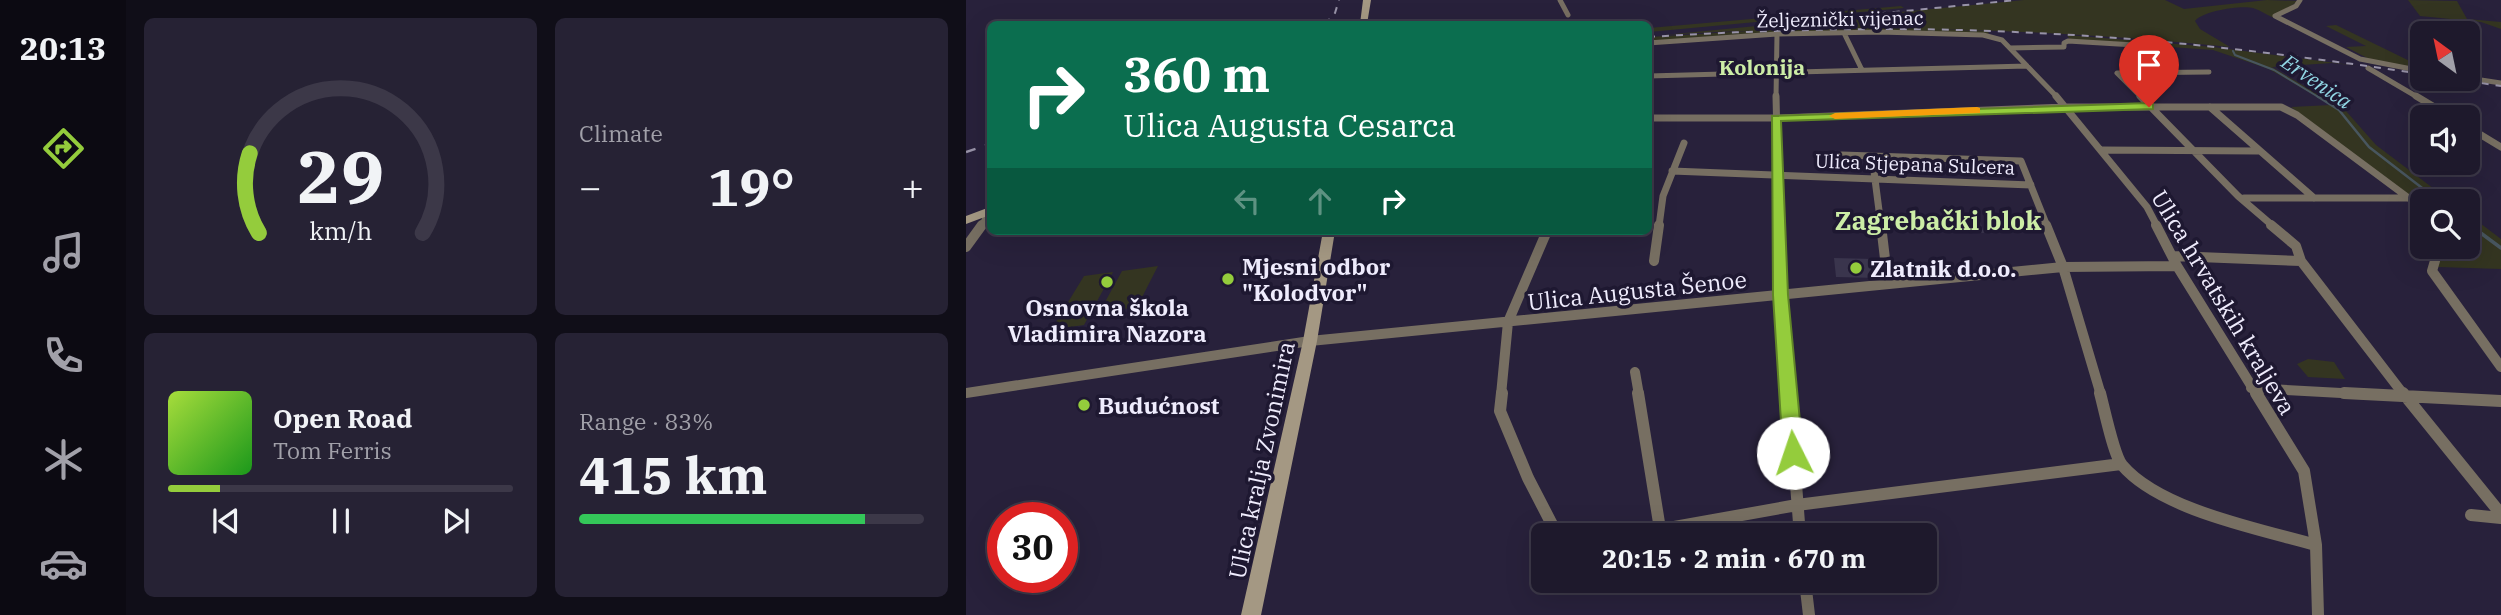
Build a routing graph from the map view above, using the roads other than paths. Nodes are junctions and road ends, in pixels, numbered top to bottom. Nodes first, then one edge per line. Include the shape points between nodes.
1 (1367, 0) edge
2 (1560, 0) edge
3 (2300, 0) edge
4 (1568, 15) dead end
5 (1364, 21) edge
6 (1844, 33) junction
7 (1777, 34) junction
8 (1990, 36) joint
9 (1652, 43) edge
10 (2168, 47) dead end
11 (2010, 48) junction
12 (2370, 65) junction
13 (2027, 66) junction
14 (1862, 70) junction
15 (2410, 70) edge
16 (1777, 72) junction
17 (2208, 72) dead end
18 (1652, 76) edge
19 (2480, 80) edge
20 (2501, 83) edge
21 (2432, 105) edge
22 (2066, 107) junction
23 (2149, 107) junction
24 (2210, 107) junction
25 (1652, 118) edge
26 (1776, 118) junction
27 (2480, 134) edge
28 (1684, 143) dead end
29 (2501, 147) edge
30 (2102, 150) junction
31 (2193, 150) junction
32 (2258, 151) junction
33 (1842, 155) dead end
34 (1872, 156) junction
35 (1672, 171) junction
36 (1779, 174) junction
37 (1875, 178) junction
38 (2031, 185) junction
39 (2244, 198) junction
40 (2314, 198) junction
41 (2408, 198) joint
42 (987, 213) edge
43 (966, 220) edge
44 (1328, 235) edge
45 (1545, 235) edge
46 (966, 247) edge
47 (2436, 259) edge
48 (1654, 261) dead end
49 (2175, 261) junction
50 (2301, 261) junction
51 (2063, 267) junction
52 (1888, 284) junction
53 (1781, 295) junction
54 (1508, 323) junction
55 (1310, 341) junction
56 (2501, 367) edge
57 (1635, 372) dead end
58 (2251, 388) junction
59 (966, 393) edge
60 (2404, 396) junction
61 (2501, 401) edge
62 (2121, 464) junction
63 (1797, 505) junction
64 (2471, 515) dead end
65 (2501, 516) edge
66 (1551, 523) edge
67 (1659, 523) edge
68 (1694, 523) edge
69 (1799, 523) edge
70 (2316, 545) junction
71 (1807, 593) edge
72 (1251, 615) edge
73 (1810, 615) edge
74 (2318, 615) edge

1 - 5 main road
2 - 4 street
3 - 12 street via 2275,16
6 - 7 street, Željeznički vijenac
6 - 8 street, Željeznički vijenac
6 - 14 street
7 - 9 street, Željeznički vijenac
7 - 16 street
8 - 11 street, Ulica hrvatskih kraljeva
10 - 11 street via 2068,41 2064,47
11 - 13 street, Ulica hrvatskih kraljeva
12 - 15 street
12 - 21 street
13 - 14 street
13 - 22 street, Ulica hrvatskih kraljeva
14 - 16 street
16 - 18 street
16 - 26 street
17 - 23 street via 2117,73
19 - 20 street
22 - 23 street
22 - 26 street
22 - 30 street, Ulica hrvatskih kraljeva
23 - 24 street
23 - 31 street
24 - 32 street
24 - 41 street via 2285,108
25 - 26 street
26 - 36 street
27 - 29 street
28 - 35 street
30 - 31 street
30 - 49 street, Ulica hrvatskih kraljeva via 2147,207
31 - 32 street
31 - 39 street
32 - 40 street
33 - 34 street
34 - 37 street
34 - 38 street via 2021,161
35 - 36 street, Ulica Stjepana Sulcera
35 - 48 street via 1663,196
36 - 37 street, Ulica Stjepana Sulcera
36 - 53 street
37 - 38 street, Ulica Stjepana Sulcera
37 - 52 street
38 - 51 street
39 - 40 street
39 - 50 street via 2296,246
40 - 41 street
42 - 43 main road
42 - 46 street
44 - 55 main road, Ulica kralja Zvonimira
45 - 54 street
47 - 56 street via 2432,271
49 - 50 street, Ulica Augusta Šenoe
49 - 51 street, Ulica Augusta Šenoe
49 - 58 street, Ulica hrvatskih kraljeva
50 - 60 street
51 - 52 street, Ulica Augusta Šenoe
51 - 62 street
52 - 53 street, Ulica Augusta Šenoe
53 - 54 street, Ulica Augusta Šenoe
53 - 63 street
54 - 55 street, Ulica Augusta Šenoe
54 - 66 street via 1500,411
55 - 59 street, Ulica Augusta Šenoe
55 - 72 main road, Ulica kralja Zvonimira
57 - 67 street
58 - 60 street
58 - 70 street, Ulica hrvatskih kraljeva via 2304,471
60 - 61 street
60 - 65 street
62 - 63 street
62 - 70 street via 2154,491 2187,506
63 - 68 street
63 - 69 street
64 - 65 street
70 - 74 street, Ulica hrvatskih kraljeva
71 - 73 street

